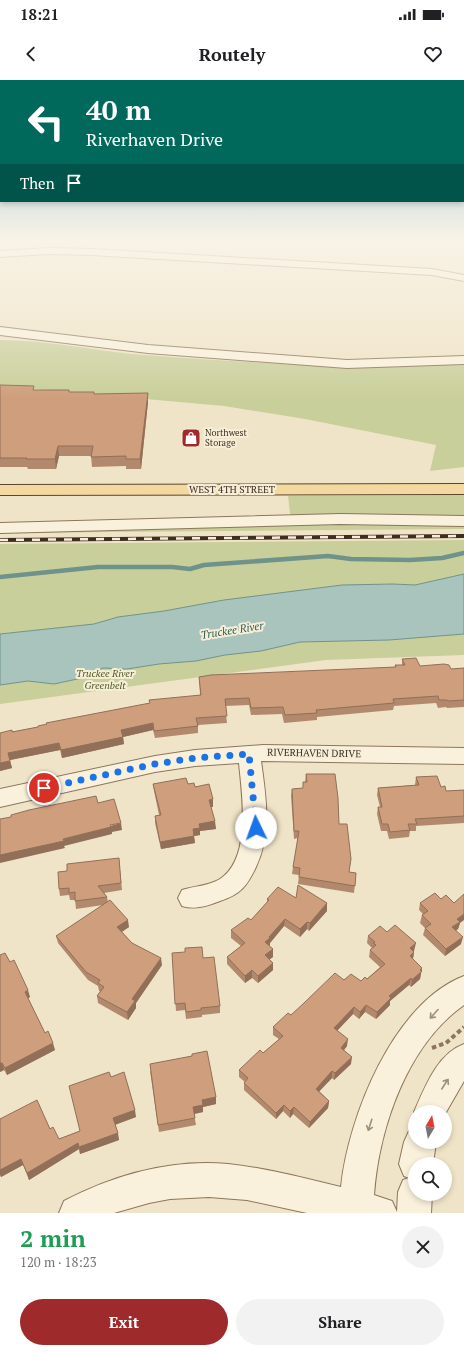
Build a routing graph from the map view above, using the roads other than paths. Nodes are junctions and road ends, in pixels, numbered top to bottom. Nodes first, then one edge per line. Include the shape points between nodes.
1 (0, 331) edge
2 (464, 360) edge
3 (464, 489) edge
4 (0, 490) edge
5 (464, 521) edge
6 (0, 528) edge
7 (249, 754) junction
8 (464, 756) edge
9 (0, 798) edge
10 (191, 898) dead end
11 (464, 989) edge
12 (464, 1058) edge
13 (433, 1105) edge
14 (415, 1201) edge
15 (365, 1211) edge
16 (76, 1213) edge
17 (414, 1213) edge

1 - 2 street via 148,349 347,364
3 - 4 main road, WEST 4TH STREET
5 - 6 street via 340,519
7 - 8 street, RIVERHAVEN DRIVE via 293,752
7 - 9 street, RIVERHAVEN DRIVE via 155,764
7 - 10 street via 256,828 247,862 240,875 230,885 213,894
11 -> 15 street via 442,1005 417,1032 393,1070 377,1103 366,1136 360,1167
13 -> 12 street
14 - 17 street
15 - 16 street via 276,1189 227,1181 184,1181 138,1188 94,1202

